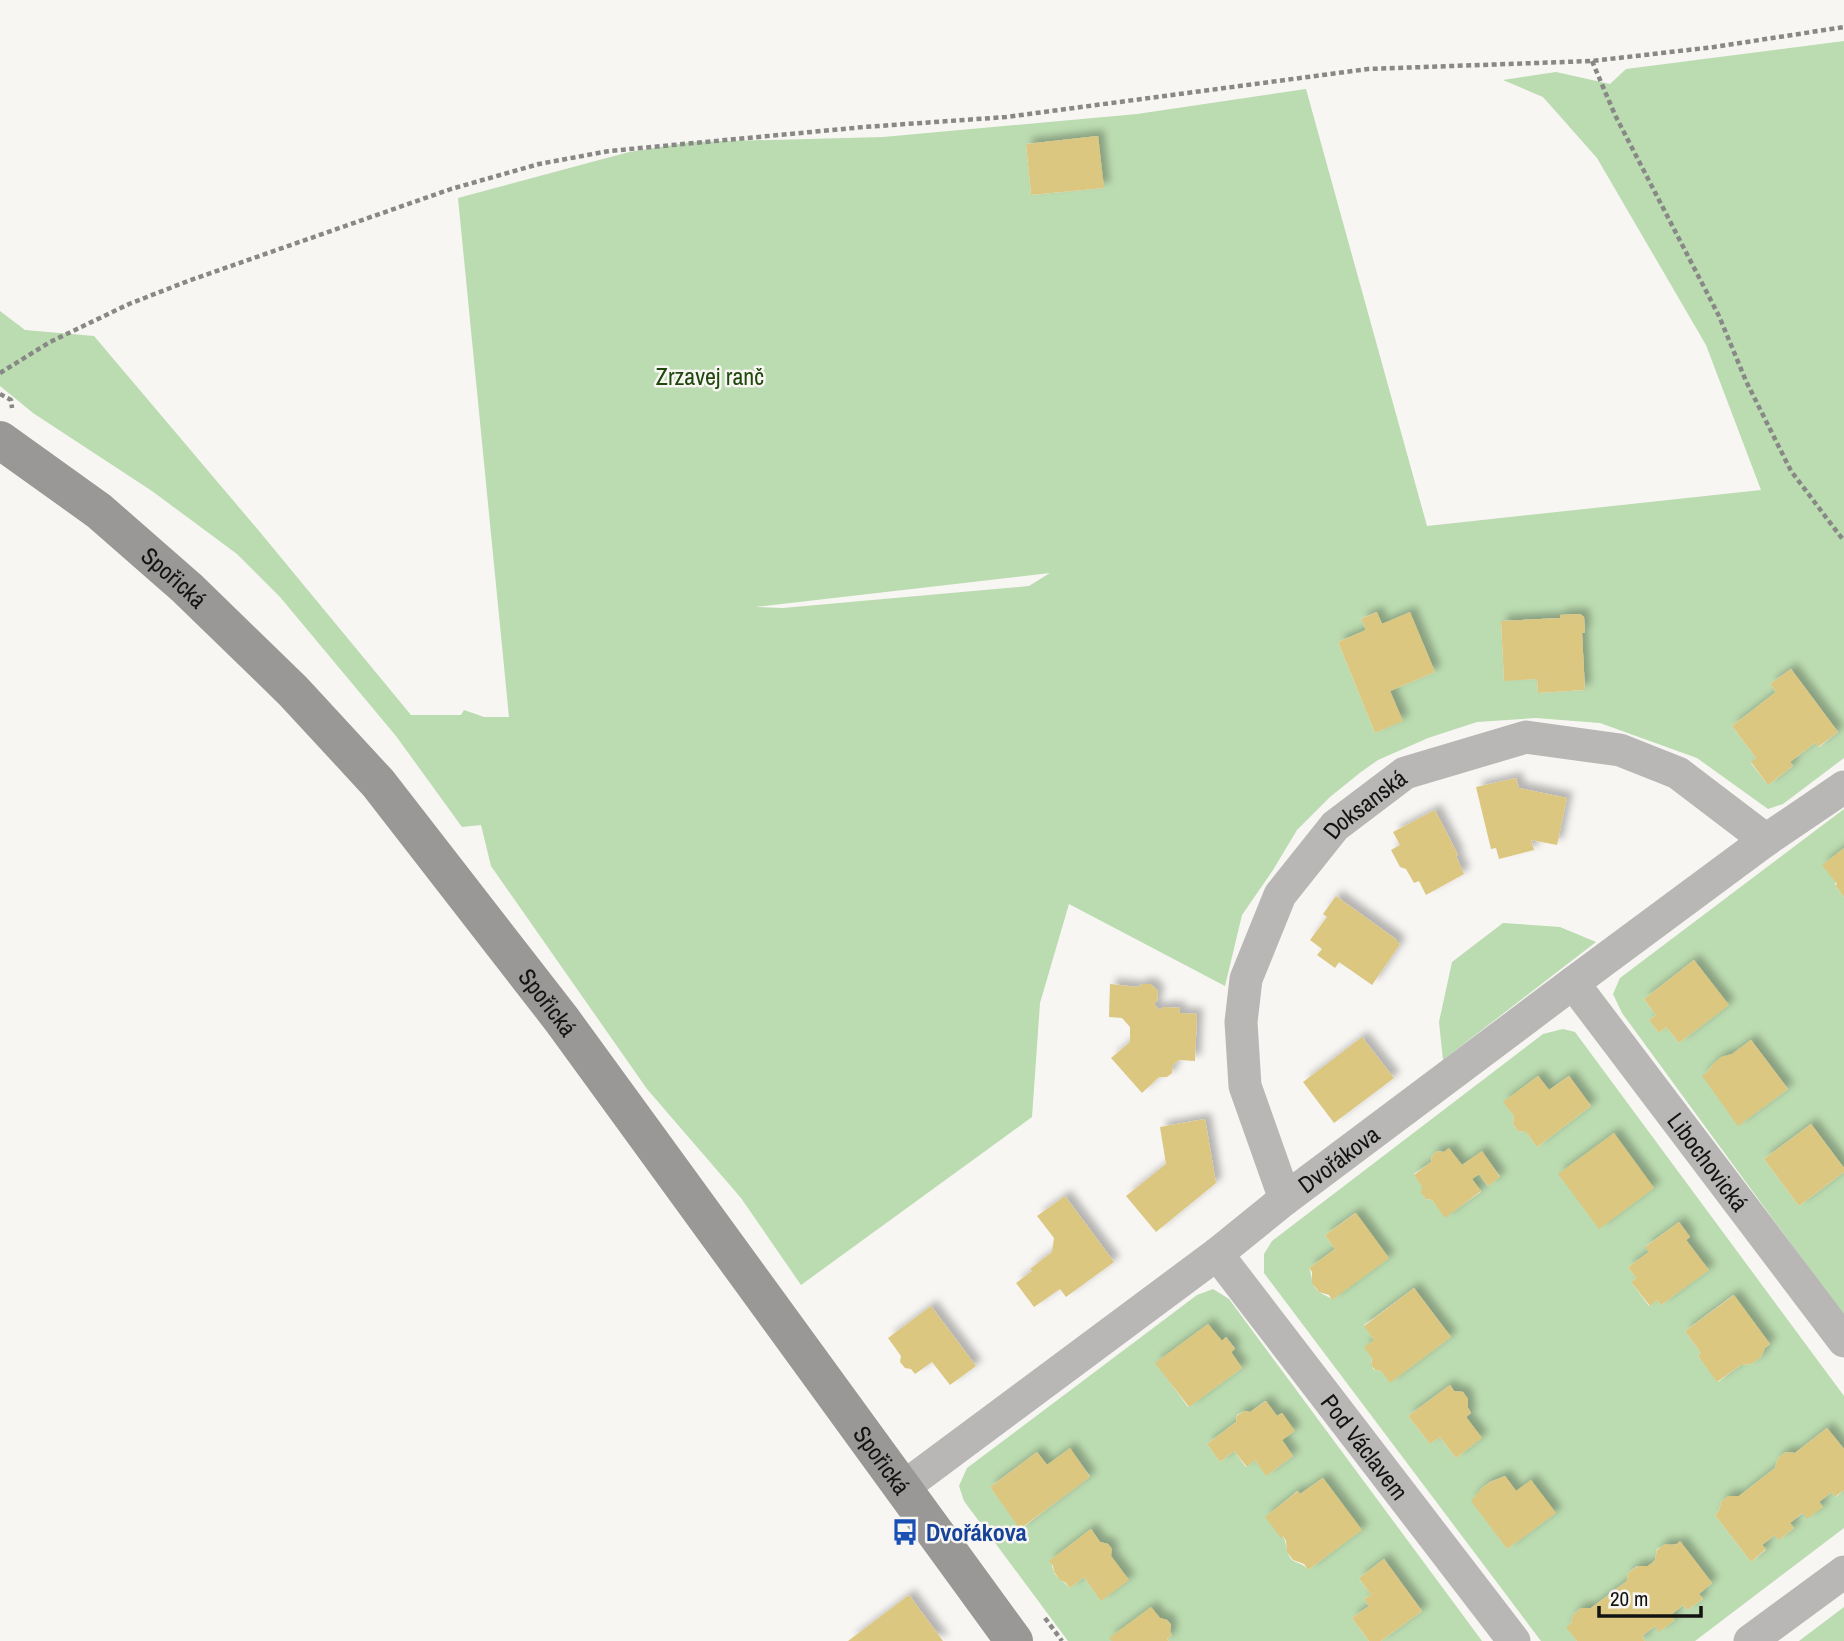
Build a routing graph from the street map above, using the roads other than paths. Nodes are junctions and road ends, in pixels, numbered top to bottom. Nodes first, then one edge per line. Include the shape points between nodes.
1 (0, 440) edge
2 (1844, 787) edge
3 (1766, 840) junction
4 (1573, 983) junction
5 (1285, 1199) junction
6 (1217, 1254) junction
7 (1844, 1341) edge
8 (901, 1489) junction
9 (1844, 1572) edge
10 (1014, 1641) edge
11 (1514, 1641) edge
12 (1750, 1641) edge

1 - 8 street, Spořická via 99,511 187,589 293,691 378,783 562,1020
2 - 3 street, Dvořákova
3 - 4 street, Dvořákova
3 - 5 street, Doksanská via 1678,773 1620,750 1526,737 1405,773 1335,826 1280,895 1247,979 1241,1022 1245,1086
4 - 5 street, Dvořákova
4 - 7 street, Libochovická
5 - 6 street, Dvořákova
6 - 8 street, Dvořákova
6 - 11 street, Pod Václavem
8 - 10 street, Spořická
9 - 12 street

